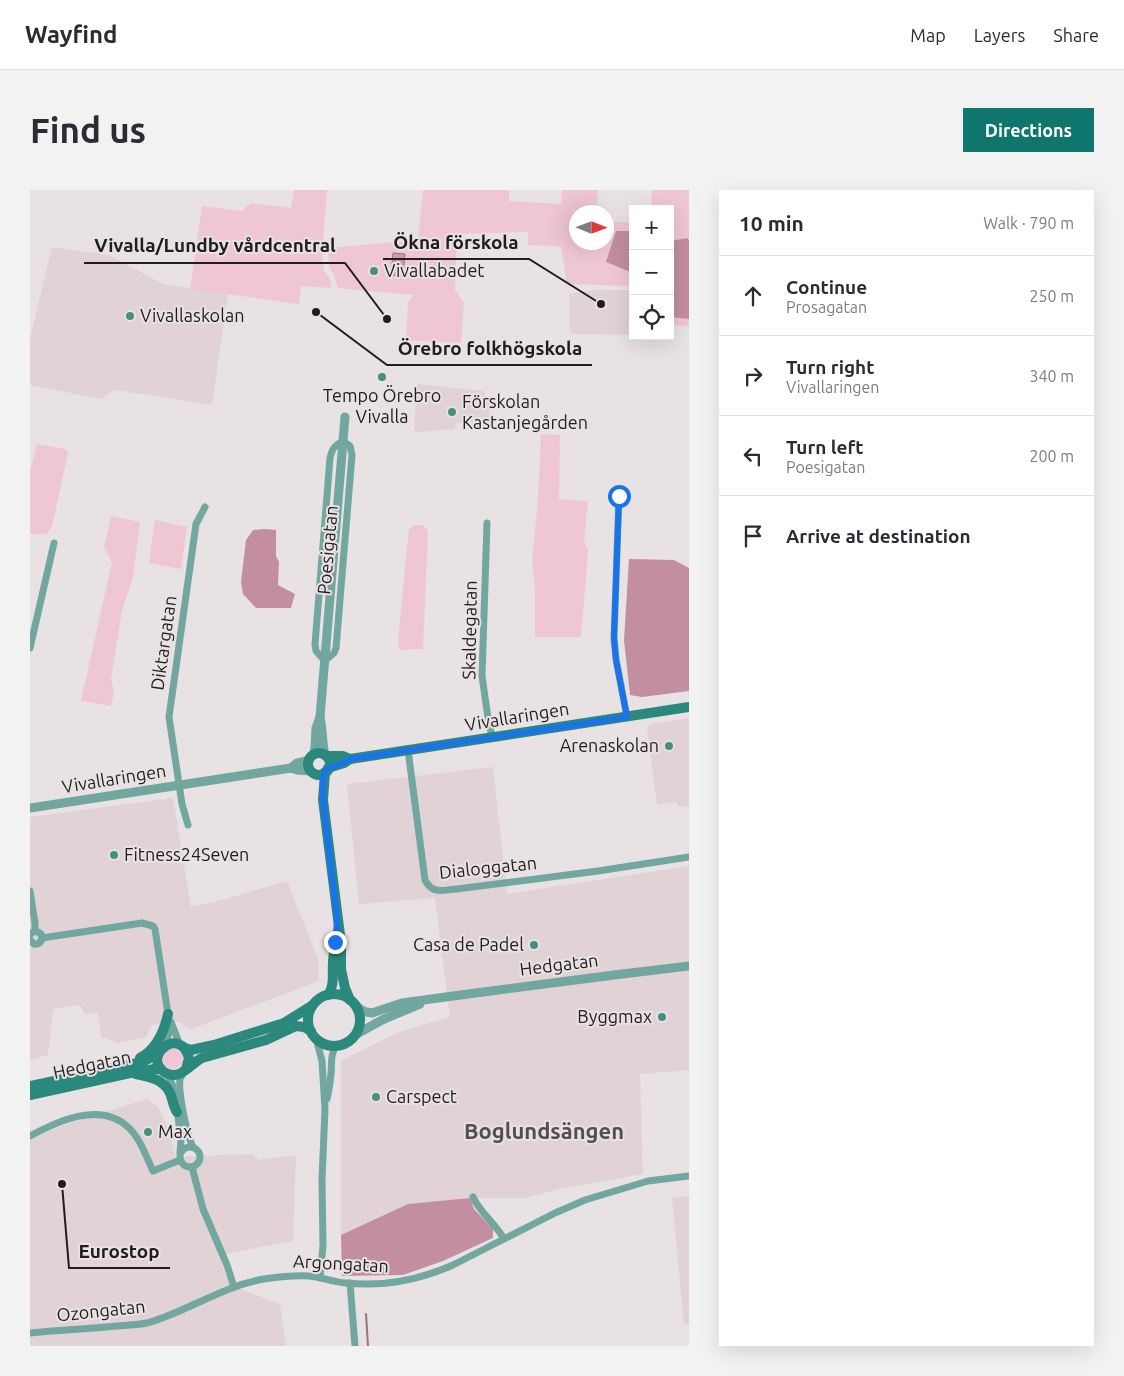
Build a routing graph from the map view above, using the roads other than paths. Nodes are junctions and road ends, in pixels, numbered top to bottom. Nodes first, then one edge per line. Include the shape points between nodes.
1 (345, 417) dead end
2 (619, 496) dead end
3 (205, 507) dead end
4 (487, 523) dead end
5 (54, 543) dead end
6 (30, 648) edge
7 (689, 707) edge
8 (320, 717) junction
9 (627, 717) junction
10 (492, 737) junction
11 (408, 750) junction
12 (326, 756) junction
13 (311, 757) junction
14 (350, 759) junction
15 (291, 768) junction
16 (326, 770) junction
17 (312, 772) junction
18 (180, 786) junction
19 (323, 800) junction
20 (30, 808) edge
21 (188, 825) dead end
22 (689, 857) edge
23 (30, 892) edge
24 (337, 923) junction
25 (32, 933) edge
26 (42, 938) junction
27 (30, 940) edge
28 (689, 966) edge
29 (328, 995) junction
30 (434, 999) junction
31 (352, 1002) junction
32 (314, 1005) junction
33 (168, 1014) junction
34 (313, 1035) junction
35 (355, 1035) junction
36 (336, 1046) junction
37 (183, 1047) junction
38 (161, 1050) junction
39 (130, 1068) junction
40 (185, 1070) junction
41 (164, 1071) junction
42 (30, 1086) edge
43 (30, 1094) edge
44 (325, 1109) junction
45 (177, 1112) junction
46 (30, 1136) edge
47 (194, 1147) junction
48 (180, 1157) junction
49 (192, 1167) junction
50 (689, 1176) edge
51 (473, 1197) dead end
52 (504, 1239) junction
53 (320, 1278) junction
54 (350, 1283) junction
55 (234, 1287) junction
56 (202, 1300) joint
57 (30, 1333) edge
58 (355, 1346) edge

1 - 8 street, Poesigatan
2 - 9 street via 614,638
3 - 18 street, Diktargatan via 196,524 169,711
4 - 10 street, Skaldegatan via 482,676
5 - 6 street
7 - 9 main road, Vivallaringen
8 - 12 street, Poesigatan
8 - 13 street, Poesigatan
9 - 10 main road, Vivallaringen
10 - 11 main road, Vivallaringen
11 - 14 main road, Vivallaringen
11 - 22 street, Dialoggatan via 425,880 435,890
12 - 13 main road via 318,753
12 - 14 main road, Vivallaringen
12 - 16 main road via 329,762
13 - 15 street, Vivallaringen
13 - 17 main road via 308,765
14 - 16 main road, Vivallaringen
15 - 17 street, Vivallaringen
15 - 18 street, Vivallaringen
16 - 17 main road via 320,774
16 - 19 main road
17 - 19 main road
18 - 20 street, Vivallaringen
18 - 21 street, Diktargatan
19 - 24 main road
23 - 25 street via 35,923
24 - 29 main road via 333,984
24 - 31 main road via 341,969
25 - 26 street via 40,933
26 - 27 street via 38,944
26 - 33 street via 142,923 152,925
28 - 30 street, Hedgatan
29 - 31 main road via 338,995
29 - 32 main road
30 - 31 street, Hedgatan via 402,1003 372,1013
30 - 35 street, Hedgatan
31 - 35 main road via 360,1020
32 - 34 main road via 308,1021
32 - 37 main road via 284,1023 214,1046 191,1050
33 - 37 street
33 - 38 street via 168,1033
33 - 39 main road via 158,1041
34 - 36 main road via 328,1045
34 - 40 main road via 304,1027 296,1026 266,1040 202,1058
34 - 44 street via 322,1061
35 - 36 main road via 350,1041
36 - 44 street via 332,1052
37 - 38 main road via 172,1043
37 - 40 main road via 189,1058
38 - 39 main road, Hedgatan
38 - 41 main road via 158,1060
39 - 41 main road, Hedgatan
39 - 42 main road, Hedgatan
39 - 43 main road, Hedgatan
39 - 45 main road via 157,1079 165,1086
40 - 41 main road via 175,1075
40 - 47 street via 180,1079 181,1094 187,1131
41 - 45 street via 173,1086
44 - 53 street
45 - 48 street
46 - 48 street via 83,1115 105,1115 129,1128 153,1171
47 - 48 street via 187,1147
47 - 49 street via 200,1158
48 - 49 street via 186,1166
49 - 55 street via 204,1210
50 - 52 street, Argongatan via 648,1181 600,1195
51 - 52 street via 477,1207
52 - 54 street, Argongatan via 423,1276 395,1282
53 - 54 street, Argongatan
53 - 55 street, Argongatan via 285,1276
54 - 58 street
55 - 56 street, Argongatan
56 - 57 street, Ozongatan via 166,1317 144,1323

